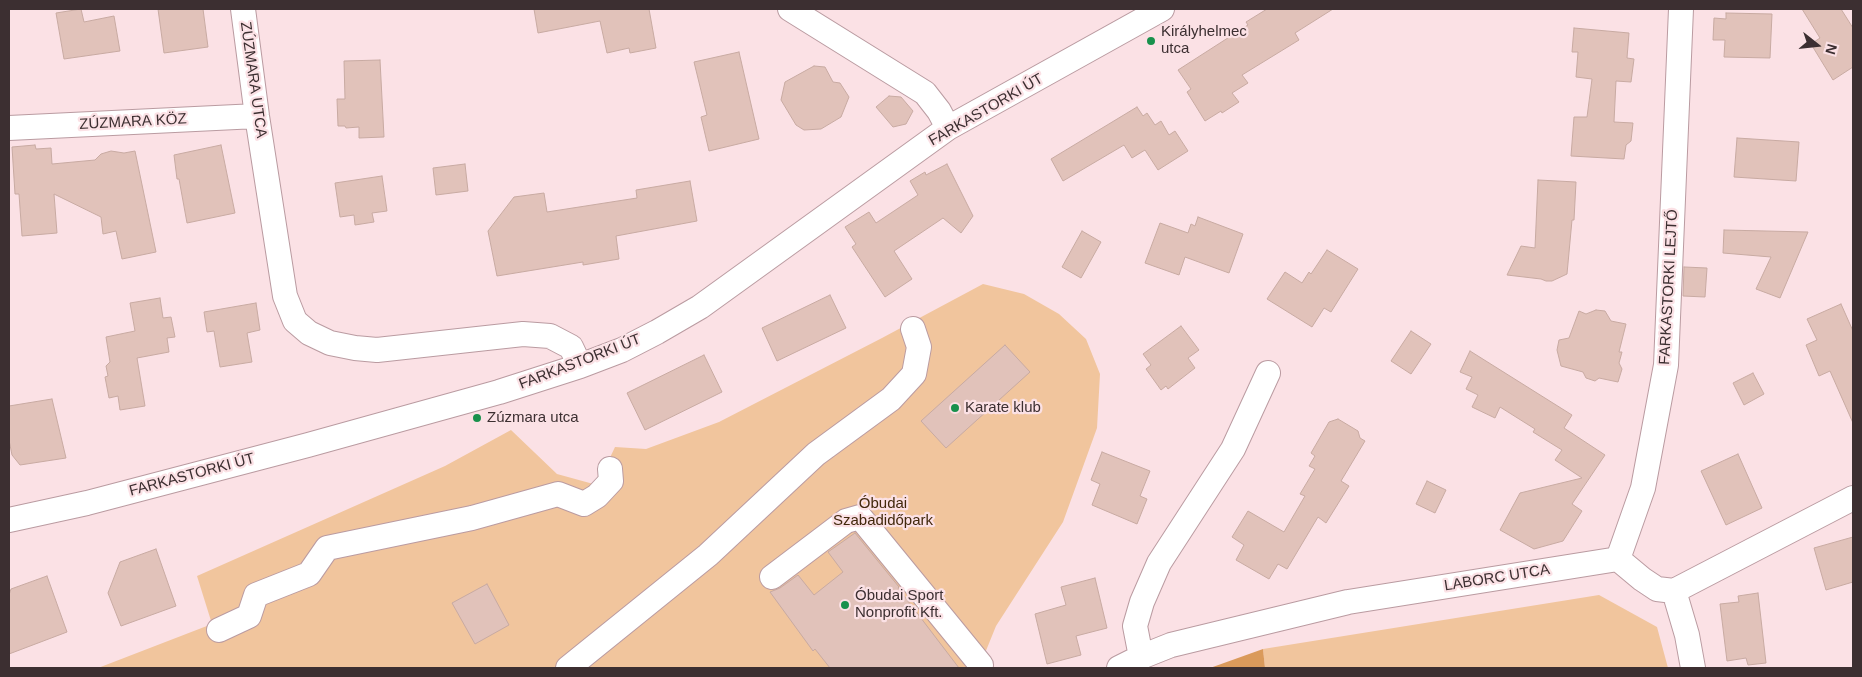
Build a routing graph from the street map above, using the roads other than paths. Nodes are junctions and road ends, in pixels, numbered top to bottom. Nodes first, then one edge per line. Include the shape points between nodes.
1 (243, 9) edge
2 (790, 9) edge
3 (1162, 9) edge
4 (1681, 9) edge
5 (257, 116) junction
6 (9, 128) edge
7 (948, 128) junction
8 (913, 329) dead end
9 (580, 366) junction
10 (1268, 373) dead end
11 (610, 469) dead end
12 (1853, 498) edge
13 (9, 520) edge
14 (1618, 559) junction
15 (772, 577) dead end
16 (1674, 591) junction
17 (219, 630) dead end
18 (1141, 657) junction
19 (981, 665) dead end
20 (568, 668) edge
21 (1119, 668) edge
22 (1693, 668) edge

1 - 5 street, ZÚZMARA UTCA
2 - 7 street via 924,93
3 - 7 street, FARKASTORKI ÚT
4 - 14 street, FARKASTORKI LEJTŐ via 1666,365 1643,488
5 - 6 street, ZÚZMARA KÖZ
5 - 9 street, ZÚZMARA UTCA via 285,296 295,321 309,333 330,343 377,350 523,334 550,336 571,347
7 - 9 street, FARKASTORKI ÚT via 700,307 622,350
8 - 20 street via 918,347 914,374 892,399 816,454 708,555
9 - 13 street, FARKASTORKI ÚT via 308,445
10 - 18 street via 1233,449 1159,563 1135,626
11 - 17 street via 611,481 584,504 558,494 472,518 327,548 309,574 256,595 249,616
12 - 16 street
14 - 16 street via 1657,588
14 - 18 street, LABORC UTCA via 1348,602 1171,644
15 - 19 street via 846,521 860,517
16 - 22 street
18 - 21 street, LABORC UTCA

